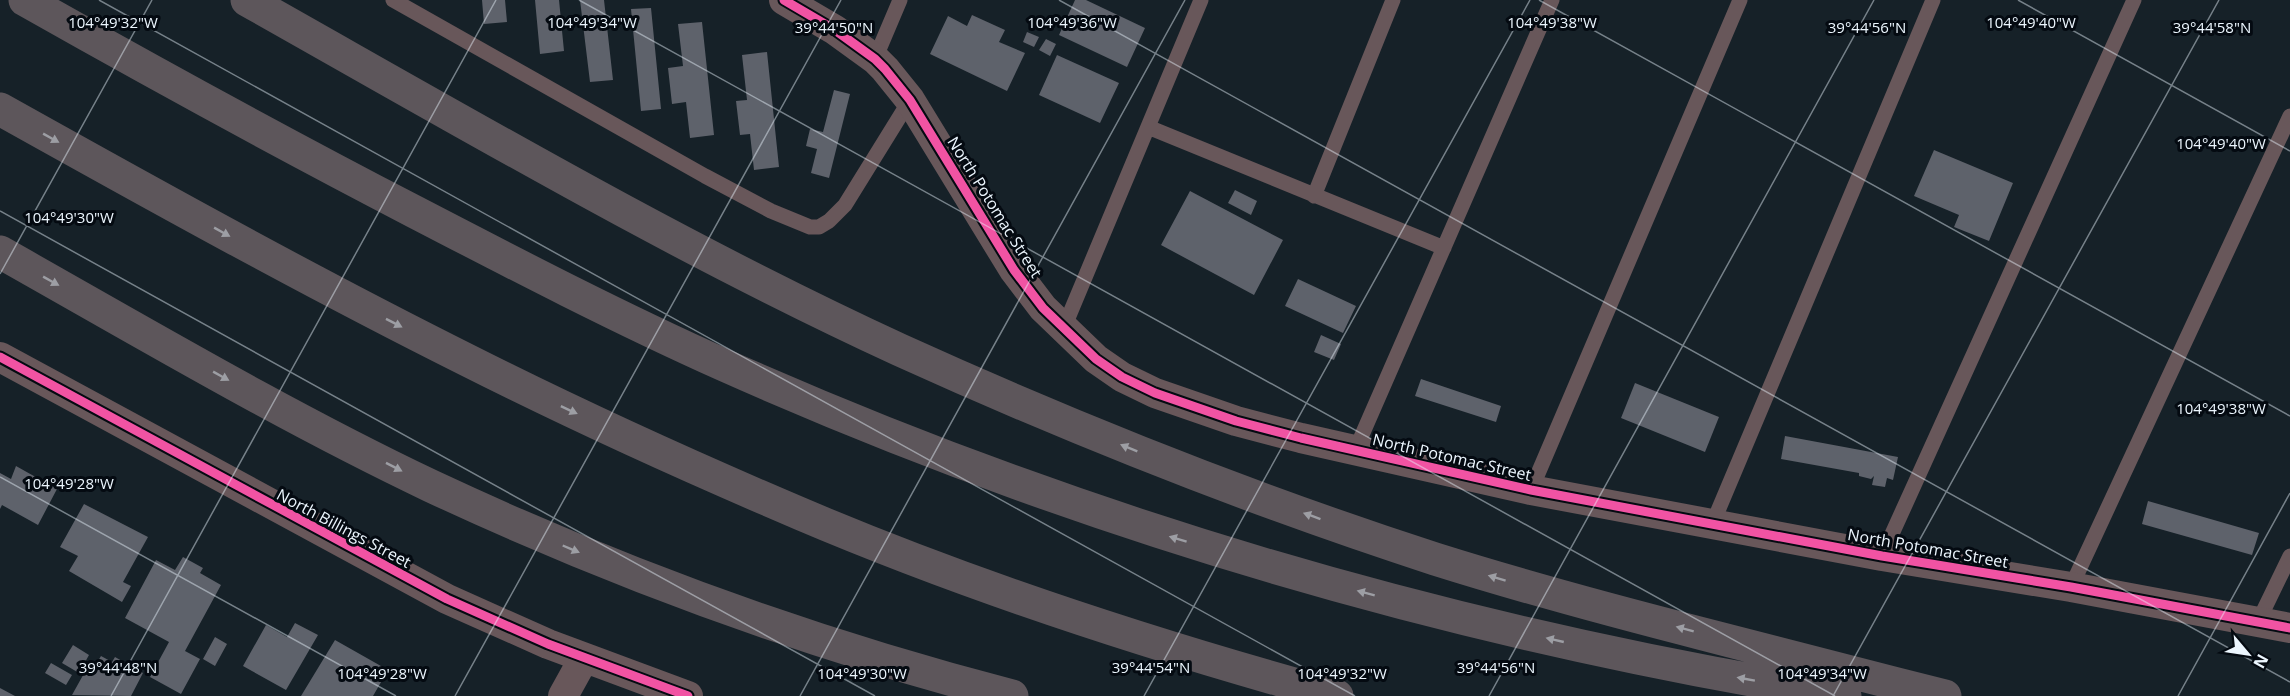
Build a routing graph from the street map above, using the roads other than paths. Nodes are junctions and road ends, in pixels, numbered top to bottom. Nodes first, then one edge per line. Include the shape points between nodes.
1 (26, 0) edge
2 (247, 0) edge
3 (393, 0) edge
4 (784, 0) edge
5 (900, 0) edge
6 (1202, 0) edge
7 (1393, 0) edge
8 (1552, 0) edge
9 (1740, 0) edge
10 (1934, 0) edge
11 (2134, 0) edge
12 (875, 59) junction
13 (910, 100) junction
14 (0, 109) edge
15 (2290, 116) edge
16 (1148, 127) junction
17 (1314, 196) junction
18 (1444, 248) junction
19 (0, 252) edge
20 (1063, 330) junction
21 (0, 357) edge
22 (1355, 451) junction
23 (1531, 490) junction
24 (1712, 525) junction
25 (1882, 556) junction
26 (2290, 556) edge
27 (2071, 587) junction
28 (2258, 622) junction
29 (2290, 628) edge
30 (584, 658) junction
31 (563, 696) edge
32 (688, 696) edge
33 (1012, 696) edge
34 (1337, 696) edge
35 (1845, 696) edge
36 (1945, 696) edge

35 -> 1 highway via 1631,657 1377,596 1146,528 946,457 748,376 612,313 330,168
36 -> 2 highway via 1493,577 1294,509 1084,430 898,349 764,283 562,176
3 - 13 lane via 705,176 810,227 829,221 845,205
4 - 12 street, North Potomac Street
5 - 12 lane
6 - 16 lane
7 - 17 lane
8 - 18 lane
9 - 23 lane
10 - 24 lane
11 - 25 lane
12 - 13 street, North Potomac Street
13 - 20 street, North Potomac Street via 1014,270
14 -> 34 highway via 420,337 710,474 985,585 1175,649
15 - 27 lane
16 - 17 lane
16 - 20 lane
17 - 18 lane
18 - 22 lane
19 -> 33 highway via 315,427 527,530 756,619 893,664
20 - 22 street, North Potomac Street via 1113,372 1155,393 1236,421
21 - 30 street, North Billings Street via 426,588 495,622
22 - 23 street, North Potomac Street
23 - 24 street, North Potomac Street
24 - 25 street, North Potomac Street
25 - 27 street, North Potomac Street
26 - 28 lane
27 - 28 street, North Potomac Street
28 - 29 street, North Potomac Street
30 - 31 street
30 - 32 street, North Billings Street

